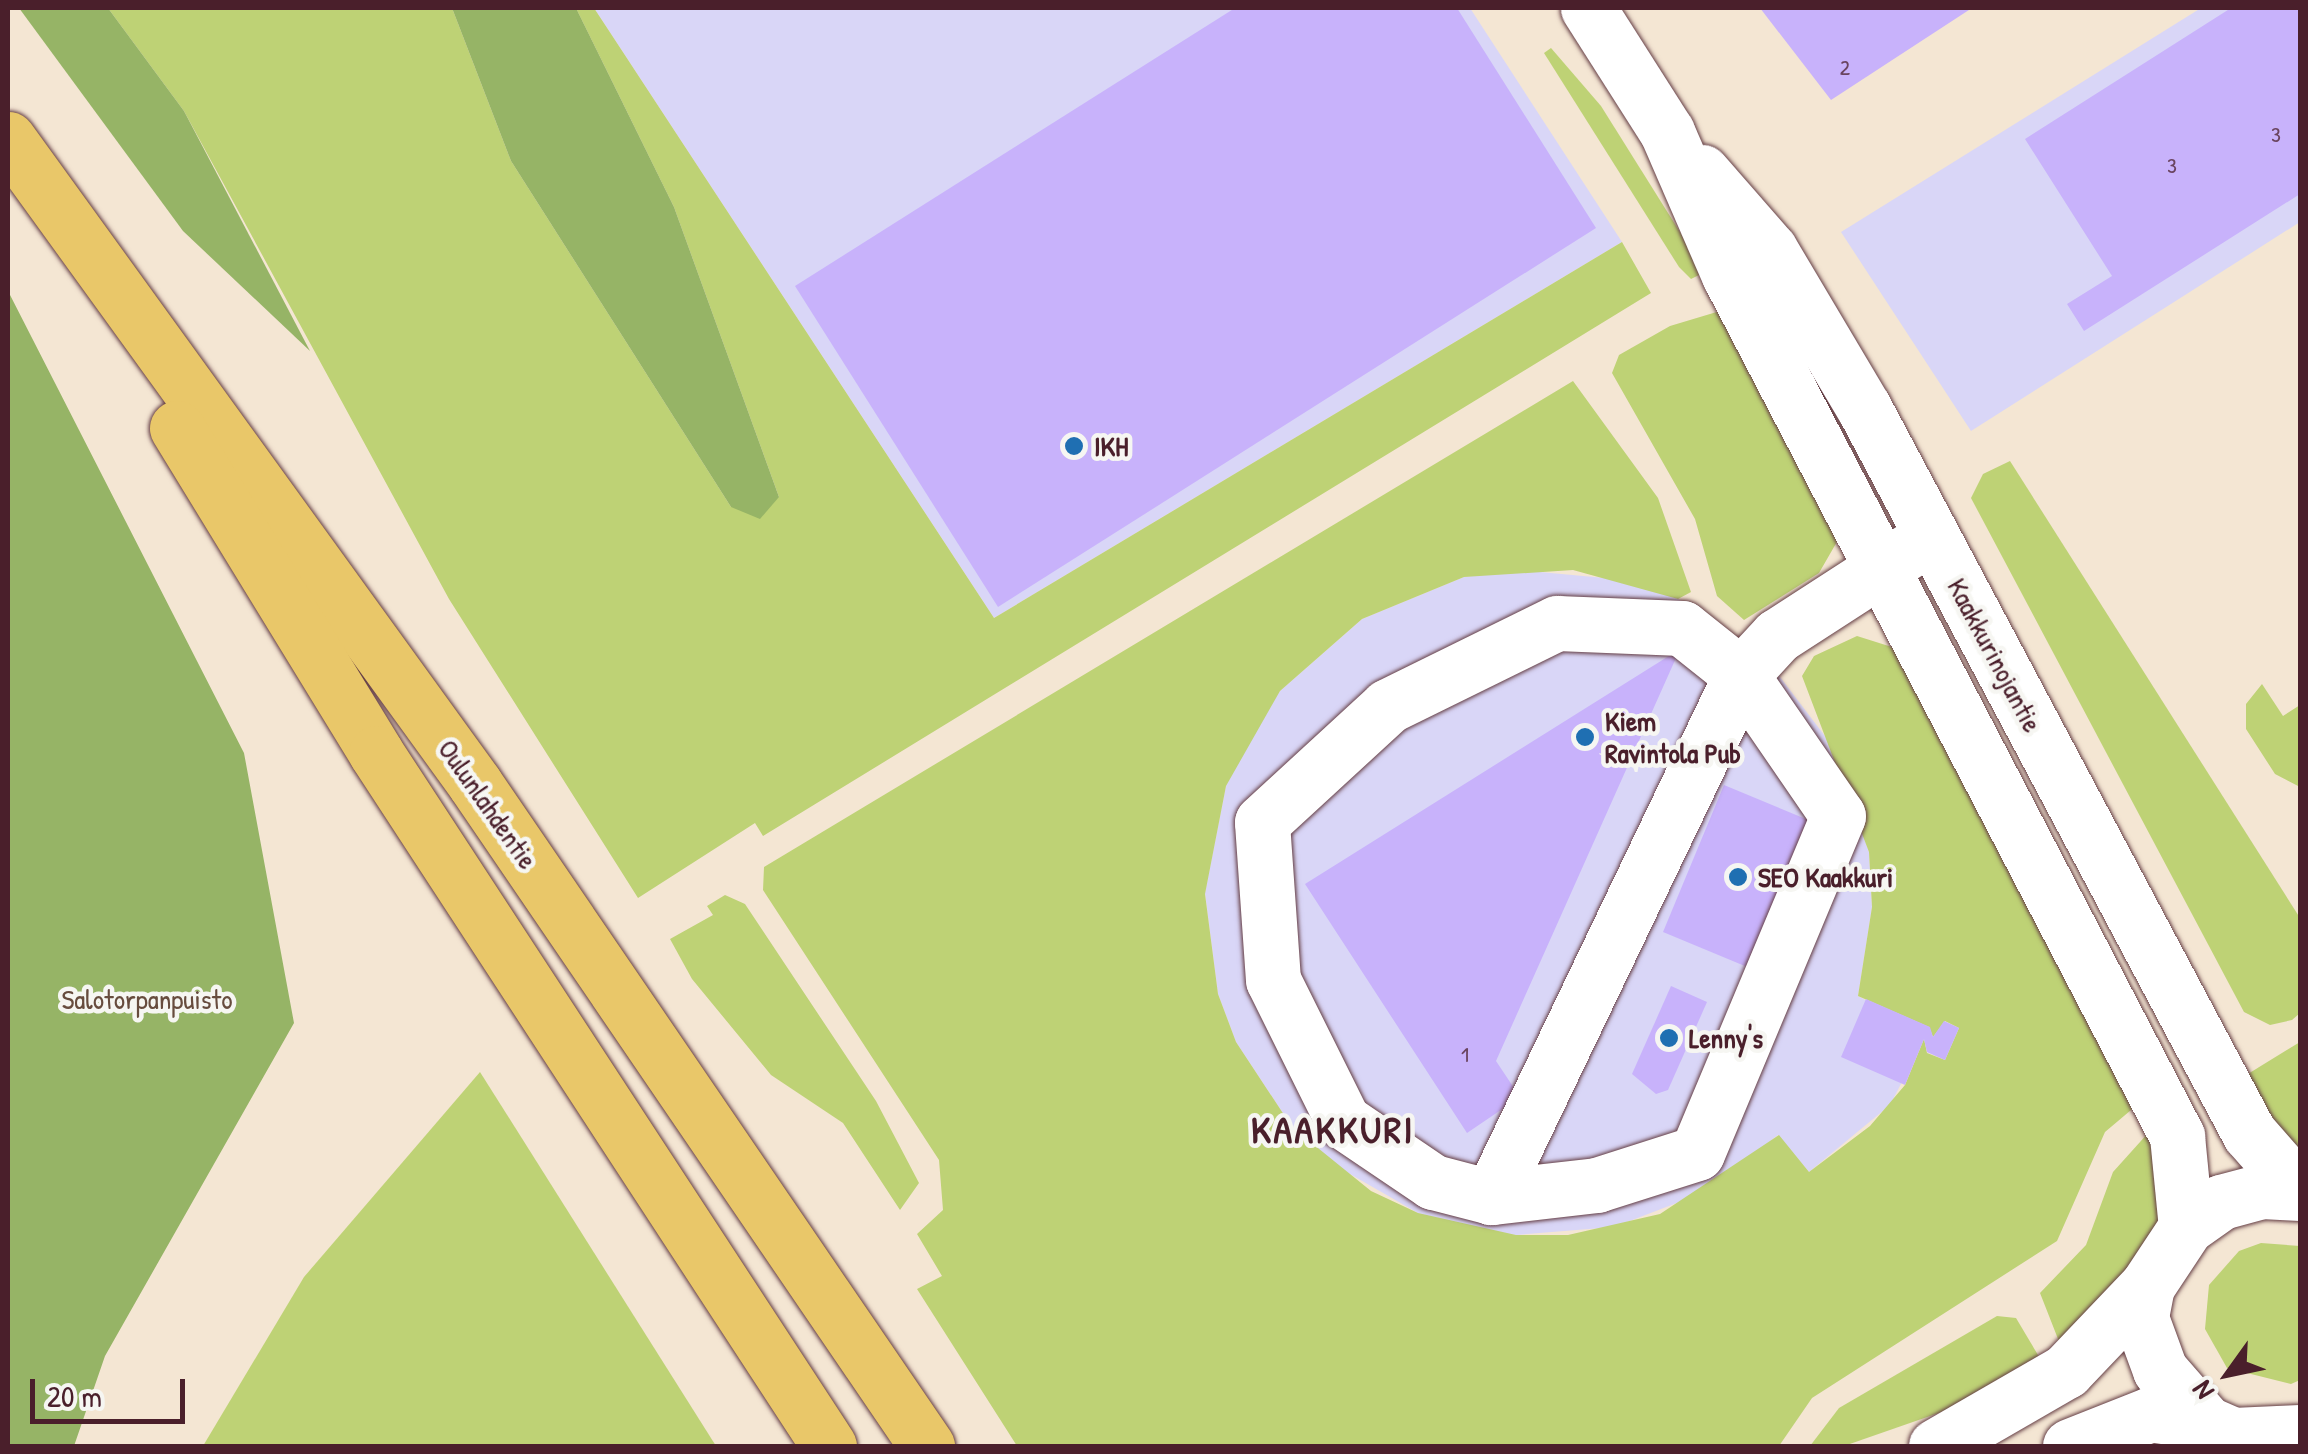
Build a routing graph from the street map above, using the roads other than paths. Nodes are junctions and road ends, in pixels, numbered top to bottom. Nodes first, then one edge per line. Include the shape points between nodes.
1 (1588, 8) edge
2 (1666, 132) junction
3 (20, 156) edge
4 (1931, 535) junction
5 (1882, 571) junction
6 (1740, 675) junction
7 (2300, 1192) edge
8 (1491, 1197) junction
9 (2186, 1227) junction
10 (2148, 1286) junction
11 (885, 1384) junction
12 (2206, 1423) junction
13 (2286, 1438) edge
14 (830, 1446) edge
15 (927, 1446) edge
16 (942, 1446) edge
17 (1936, 1446) edge
18 (2070, 1446) edge

1 - 2 street, Kaakkurinojantie
2 - 4 street, Kaakkurinojantie via 1770,250
2 - 5 street, Kaakkurinojantie via 1729,275
3 - 11 main road, Oulunlahdentie via 475,784
3 - 14 main road, Oulunlahdentie via 376,753
4 - 5 street
4 - 7 street, Kaakkurinojantie via 2249,1133
5 - 6 street via 1776,636
5 - 9 street, Kaakkurinojantie via 2177,1136
6 - 8 street
6 - 8 street via 1838,816 1697,1153 1597,1185
6 - 8 street via 1682,628 1557,623 1388,706 1262,822 1273,980 1342,1121 1432,1182
7 - 9 street via 2234,1198
9 - 10 street
10 - 12 street via 2141,1318 2160,1370
10 - 17 street via 2066,1371
11 - 15 main road, Oulunlahdentie
11 - 16 main road
12 - 13 street
12 - 18 street via 2151,1414

